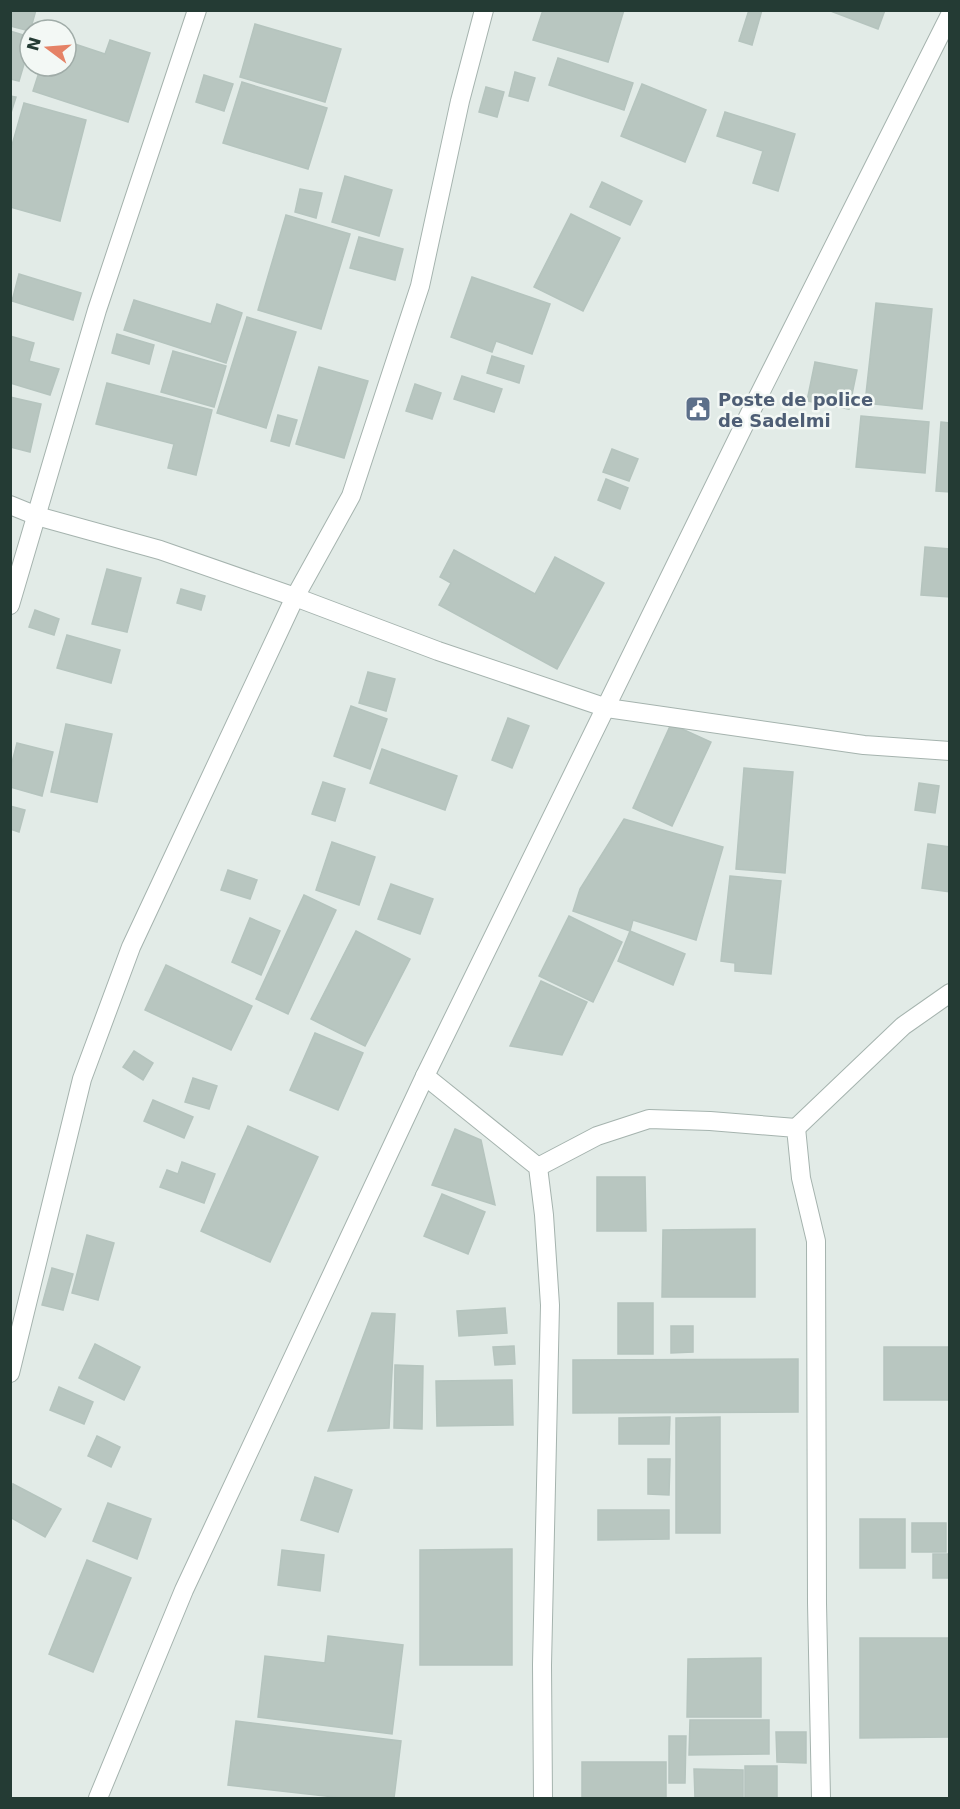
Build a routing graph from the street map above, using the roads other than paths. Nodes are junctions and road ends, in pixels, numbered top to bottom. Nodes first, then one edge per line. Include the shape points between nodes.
1 (198, 10) edge
2 (484, 10) edge
3 (950, 15) edge
4 (10, 505) edge
5 (37, 516) junction
6 (295, 597) junction
7 (10, 605) edge
8 (606, 708) junction
9 (950, 751) edge
10 (950, 993) edge
11 (425, 1076) junction
12 (796, 1128) junction
13 (538, 1167) junction
14 (10, 1373) edge
15 (98, 1798) edge
16 (543, 1798) edge
17 (821, 1798) edge

1 - 5 street via 97,310
2 - 6 street via 420,286 351,496
3 - 8 street
4 - 5 street
5 - 6 street via 160,550
5 - 7 street
6 - 8 street
6 - 14 street via 131,947 81,1079
8 - 9 street via 864,745
8 - 11 street
10 - 12 street via 903,1026
11 - 13 street
11 - 15 street via 184,1590
12 - 13 street via 649,1119 597,1136
12 - 17 street via 801,1178 816,1241
13 - 16 street via 550,1305

